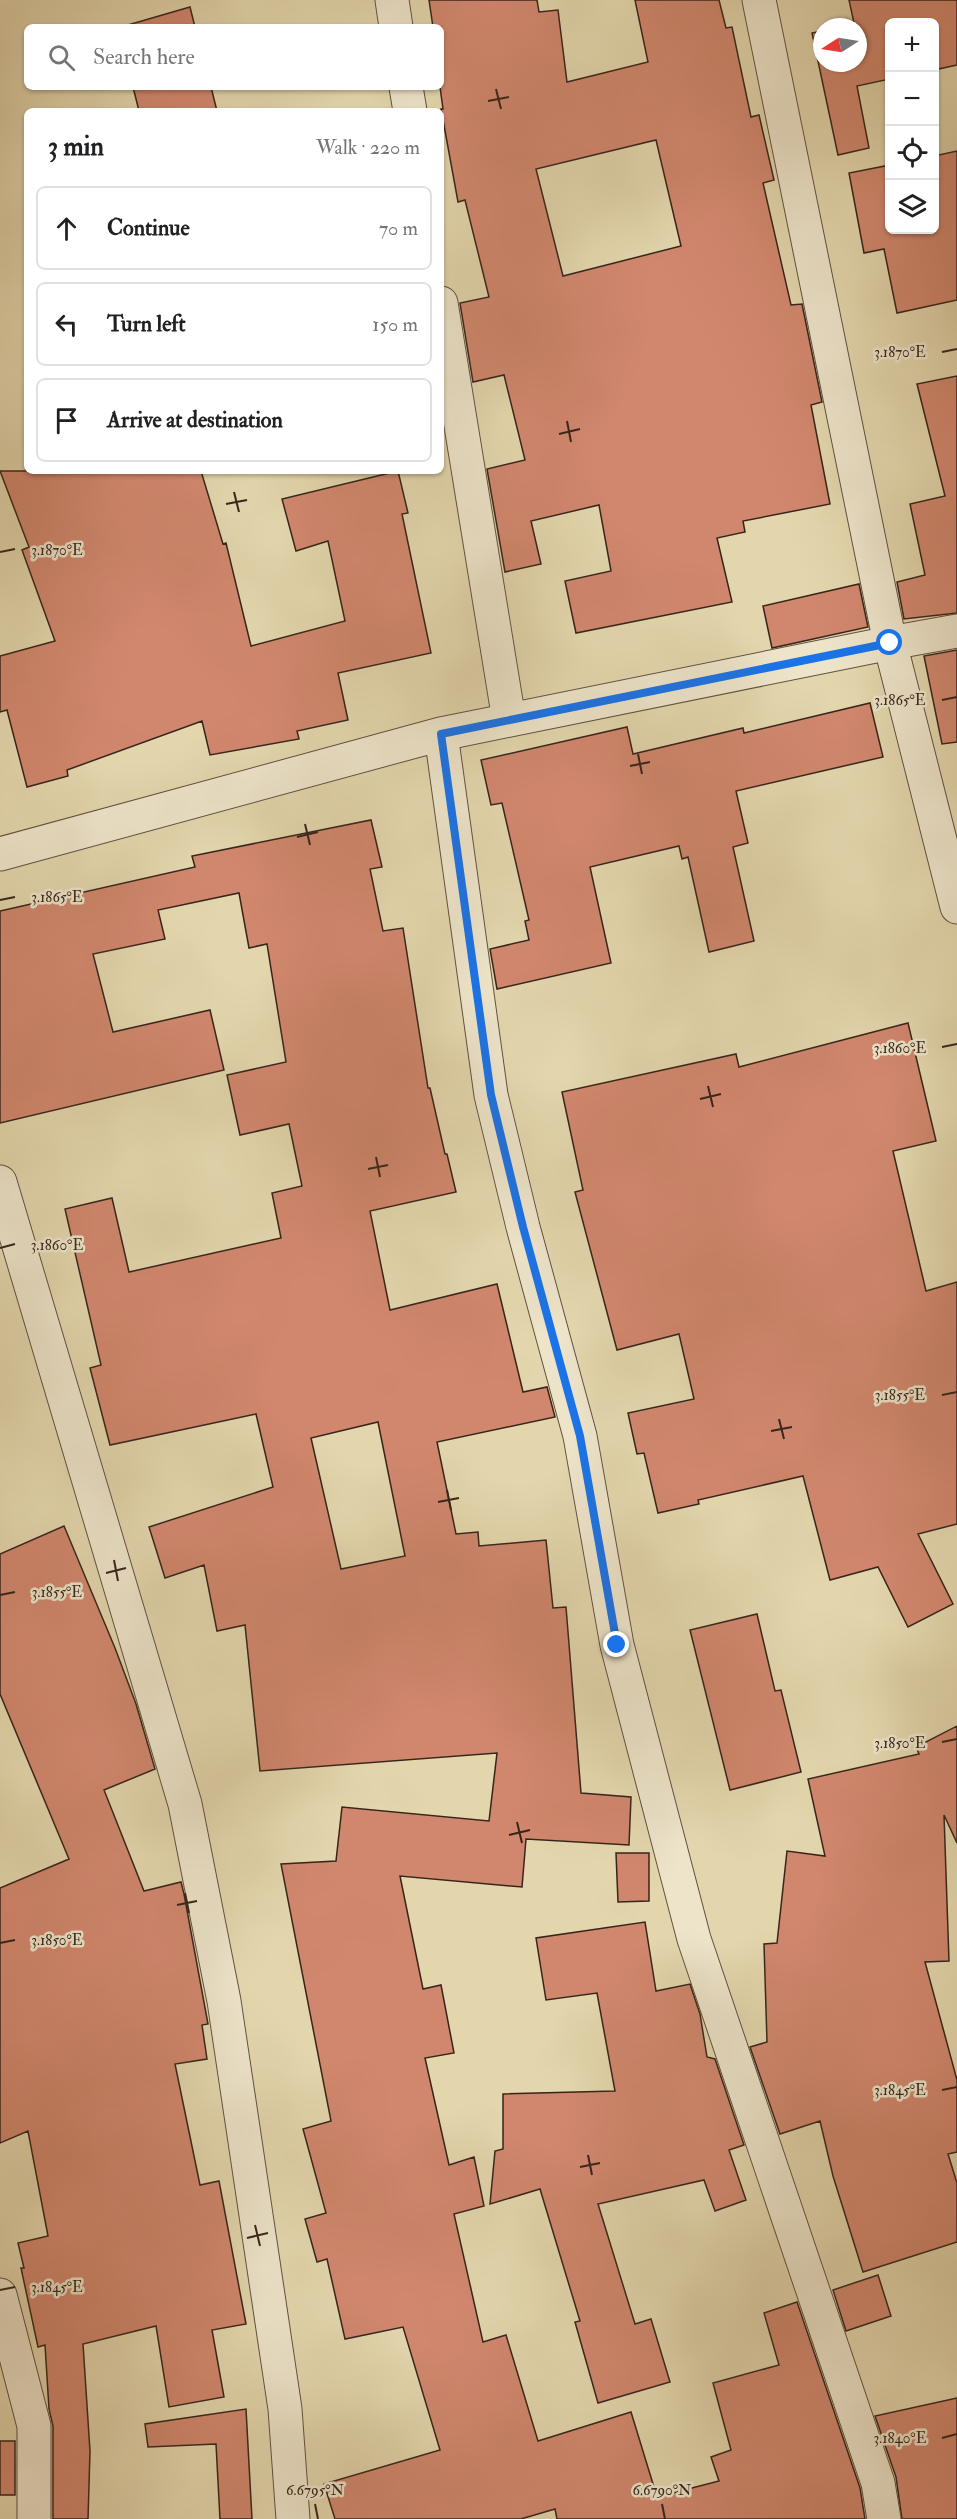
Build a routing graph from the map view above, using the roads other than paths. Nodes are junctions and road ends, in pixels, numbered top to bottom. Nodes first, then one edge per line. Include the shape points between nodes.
1 (392, 0) edge
2 (759, 0) edge
3 (396, 24) edge
4 (406, 90) edge
5 (410, 108) edge
6 (444, 321) edge
7 (957, 632) edge
8 (890, 643) junction
9 (509, 720) junction
10 (441, 734) junction
11 (0, 854) edge
12 (957, 907) edge
13 (0, 1182) edge
14 (0, 2295) edge
15 (34, 2519) edge
16 (294, 2519) edge
17 (884, 2519) edge

1 - 3 street
2 - 8 street
4 - 5 street
6 - 9 street
7 - 8 street
8 - 9 street
8 - 12 street
9 - 10 street
10 - 11 street
10 - 17 street via 491,1095 580,1436 617,1645 694,1939 878,2482
13 - 16 street via 184,1804 226,2012 285,2409
14 - 15 street via 34,2426

